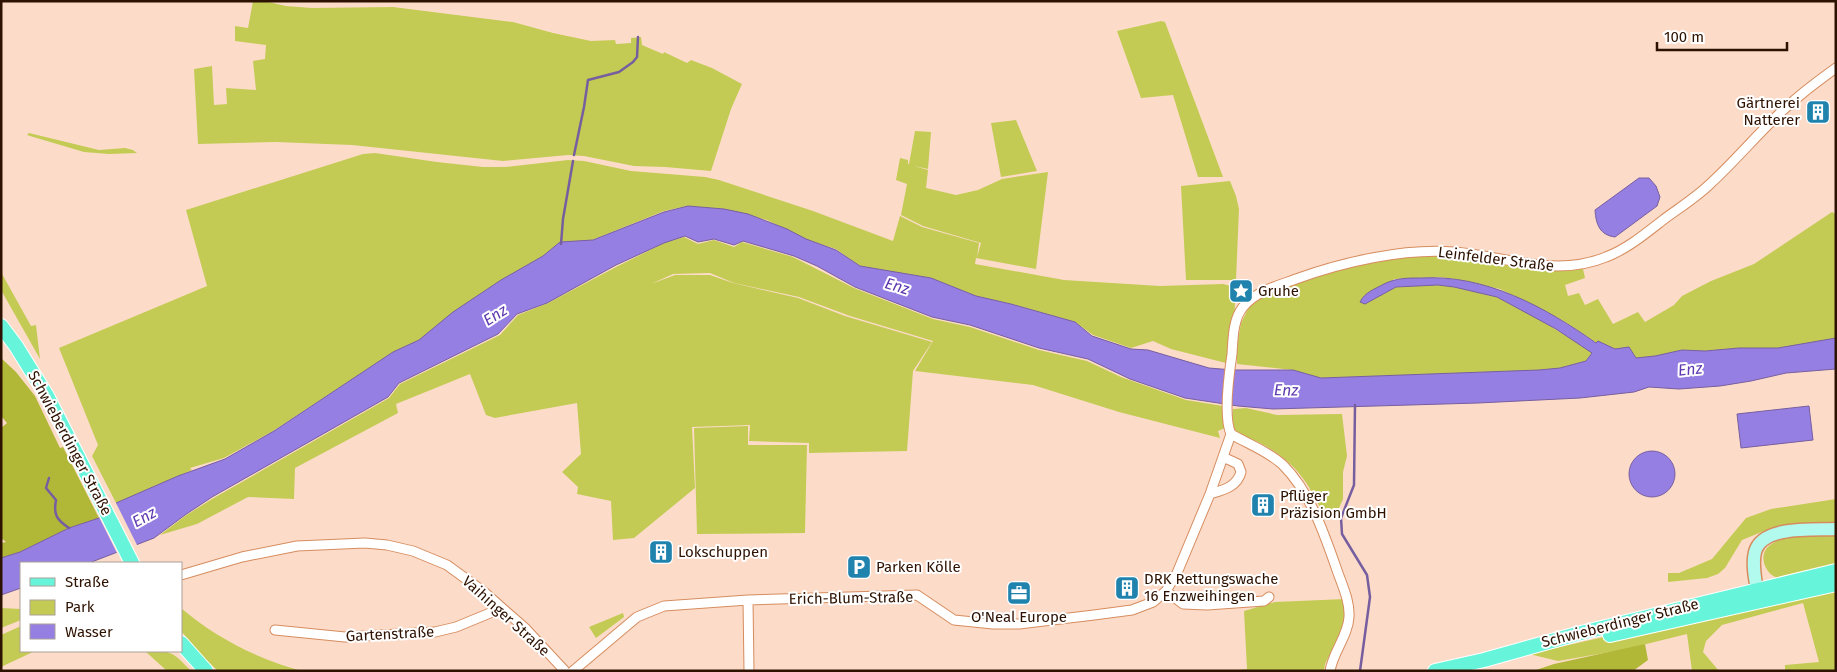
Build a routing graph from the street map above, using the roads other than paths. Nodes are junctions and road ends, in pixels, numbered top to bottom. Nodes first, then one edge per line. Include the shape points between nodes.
1 (1836, 68) edge
2 (1, 326) edge
3 (1231, 434) junction
4 (1223, 457) junction
5 (1210, 494) junction
6 (1836, 529) edge
7 (131, 561) edge
8 (1836, 571) edge
9 (182, 575) edge
10 (1836, 584) edge
11 (1166, 591) junction
12 (1270, 596) dead end
13 (1753, 598) junction
14 (748, 600) junction
15 (500, 607) junction
16 (275, 630) dead end
17 (182, 644) edge
18 (206, 671) edge
19 (565, 671) edge
20 (573, 671) edge
21 (749, 671) edge
22 (1330, 671) edge
23 (1435, 671) edge

1 - 3 street, Leinfelder Straße via 1776,117 1710,184 1616,253 1582,264 1550,266 1454,252 1423,251 1329,267 1250,300 1238,314 1231,362 1227,422
2 - 7 main road, Schwieberdinger Straße via 35,376
3 - 4 street, Erich-Blum-Straße
3 - 22 street via 1282,464 1314,513 1349,612 1347,627
4 - 5 street, Erich-Blum-Straße
4 - 5 street via 1238,464 1239,479 1229,488
5 - 11 street, Erich-Blum-Straße via 1177,573
6 - 13 street via 1785,532 1766,537 1755,553
8 - 13 main road, Schwieberdinger Straße
9 - 15 street, Vaihinger Straße via 297,546 386,545 413,551 447,565
10 - 13 main road via 1774,597
11 - 12 street via 1184,604 1264,601
11 - 14 street, Erich-Blum-Straße via 1153,602 1132,610 1019,624 954,620 917,594
13 - 23 main road, Schwieberdinger Straße via 1577,634
14 - 20 street, Erich-Blum-Straße via 664,606 646,613
14 - 21 street
15 - 16 street, Gartenstraße via 456,627 435,632 345,637
15 - 19 street, Vaihinger Straße
17 - 18 main road

